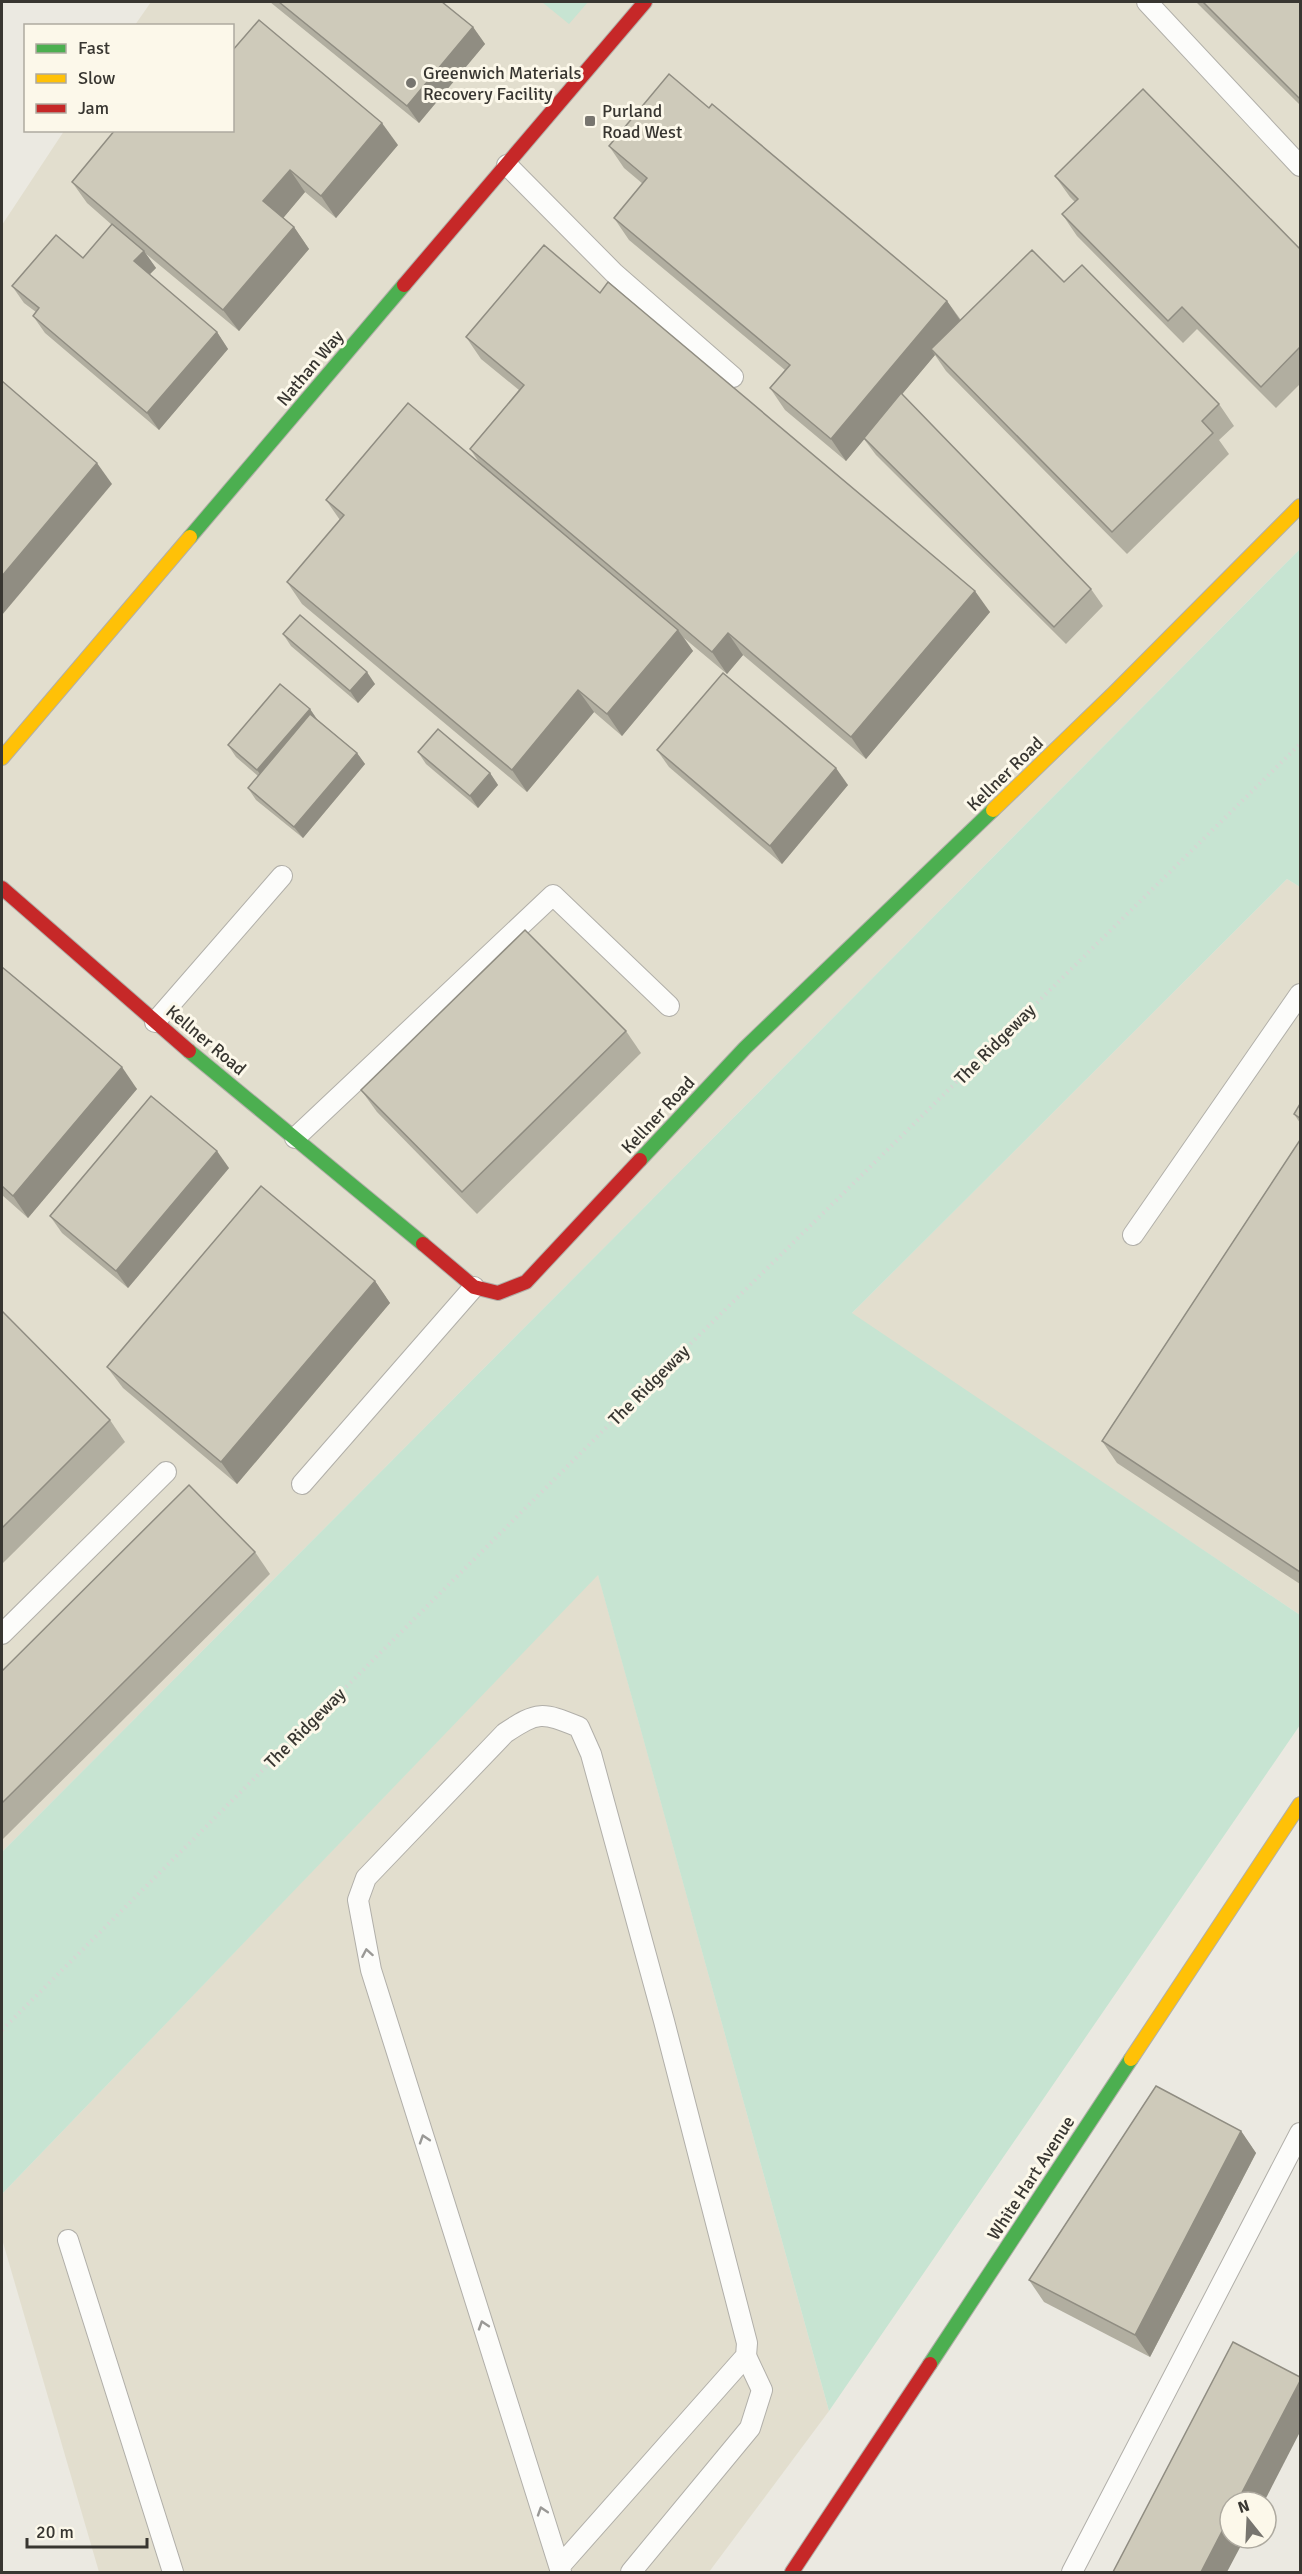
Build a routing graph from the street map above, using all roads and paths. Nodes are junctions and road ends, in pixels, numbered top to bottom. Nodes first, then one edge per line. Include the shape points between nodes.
1 (645, 2) edge
2 (1147, 2) edge
3 (507, 165) junction
4 (1300, 166) edge
5 (733, 378) dead end
6 (1300, 506) edge
7 (1300, 744) edge
8 (2, 758) edge
9 (282, 876) dead end
10 (2, 888) edge
11 (1300, 994) edge
12 (669, 1006) dead end
13 (155, 1022) junction
14 (295, 1138) junction
15 (1133, 1235) dead end
16 (474, 1287) junction
17 (166, 1472) dead end
18 (302, 1484) dead end
19 (2, 1634) edge
20 (1300, 1804) edge
21 (2, 2030) edge
22 (1300, 2133) edge
23 (68, 2240) dead end
24 (746, 2356) junction
25 (560, 2569) edge
26 (173, 2572) edge
27 (631, 2572) edge
28 (792, 2572) edge
29 (1072, 2572) edge

1 - 3 street, Nathan Way
2 - 4 lane
3 - 5 lane via 614,273
3 - 8 street, Nathan Way
6 - 16 street, Kellner Road via 1114,693 745,1048 526,1282 498,1293
7 - 21 path, The Ridgeway via 678,1356
9 - 13 lane
10 - 13 street, Kellner Road
11 - 15 lane
12 - 14 lane via 553,895
13 - 14 street, Kellner Road
14 - 16 street, Kellner Road
16 - 18 lane
17 - 19 lane
20 - 28 street, White Hart Avenue
22 - 29 lane
23 - 26 lane
24 - 25 lane
25 -> 24 lane via 370,1970 358,1900 366,1878 505,1733 530,1716 555,1717 579,1727 591,1754 742,2319
24 - 27 lane via 762,2390 750,2428

